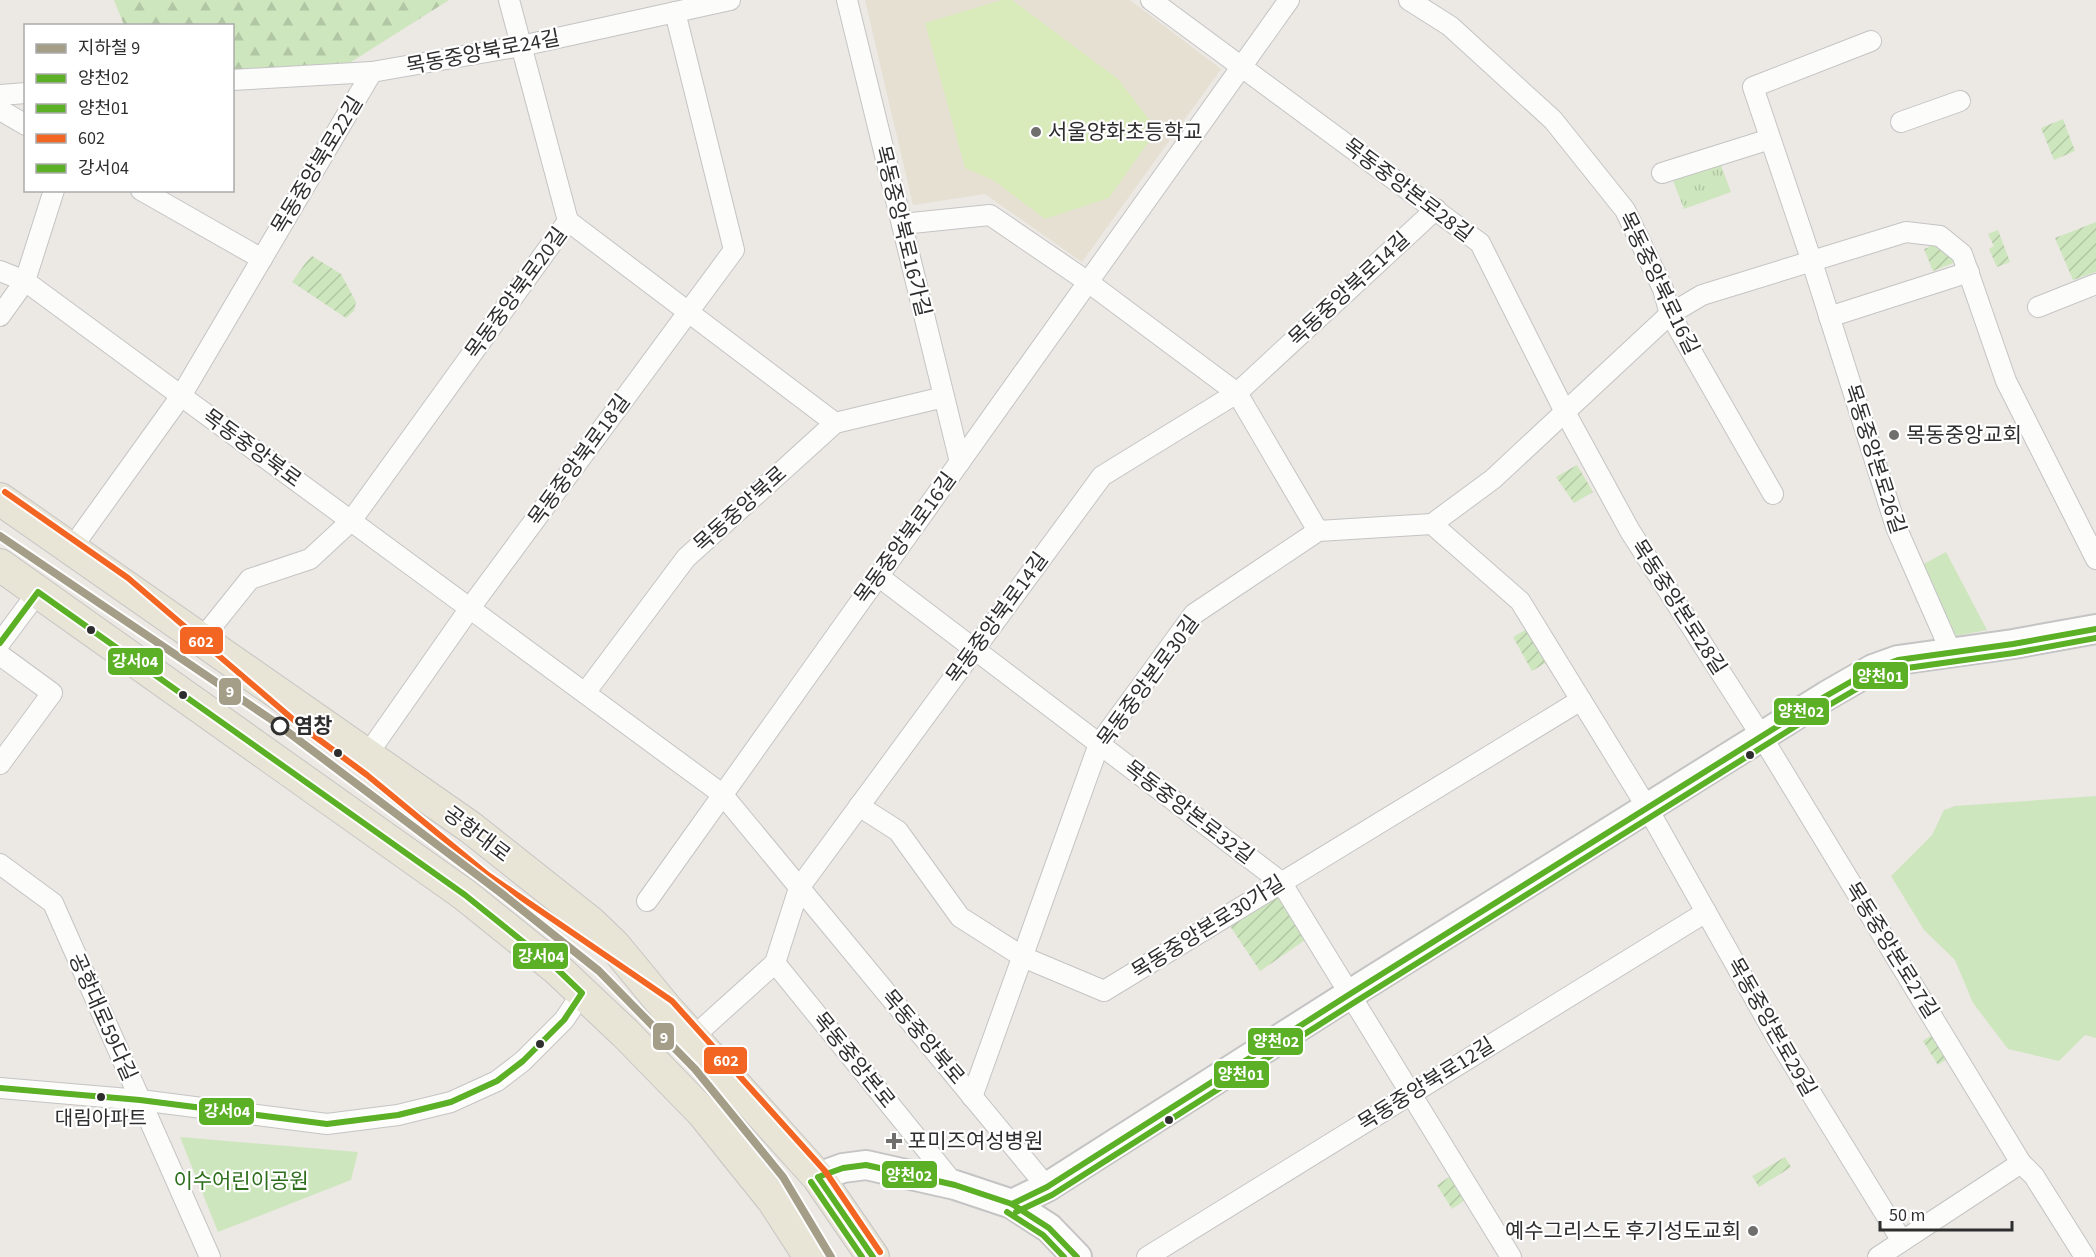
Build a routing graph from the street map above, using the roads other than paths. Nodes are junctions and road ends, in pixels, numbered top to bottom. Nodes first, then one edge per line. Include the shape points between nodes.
1 (509, 0) edge
2 (730, 0) edge
3 (847, 0) edge
4 (1151, 0) edge
5 (1289, 0) edge
6 (1409, 0) edge
7 (675, 12) junction
8 (1871, 41) dead end
9 (521, 46) junction
10 (1242, 66) junction
11 (372, 72) junction
12 (234, 80) edge
13 (24, 93) edge
14 (0, 95) edge
15 (1960, 101) dead end
16 (0, 110) edge
17 (1901, 122) dead end
18 (24, 124) edge
19 (1770, 138) junction
20 (1662, 173) dead end
21 (53, 192) edge
22 (145, 192) edge
23 (1436, 209) junction
24 (568, 221) junction
25 (902, 224) junction
26 (262, 259) junction
27 (1812, 262) junction
28 (0, 270) edge
29 (1969, 272) junction
30 (25, 281) junction
31 (1088, 282) junction
32 (2096, 284) edge
33 (2038, 307) dead end
34 (688, 312) junction
35 (1670, 314) junction
36 (0, 316) edge
37 (1829, 317) junction
38 (1237, 393) junction
39 (181, 396) junction
40 (944, 397) junction
41 (1565, 412) junction
42 (835, 423) junction
43 (960, 462) junction
44 (1773, 494) dead end
45 (0, 499) edge
46 (351, 521) junction
47 (1432, 524) junction
48 (1318, 531) junction
49 (71, 549) junction
50 (2096, 560) edge
51 (0, 565) edge
52 (878, 576) junction
53 (38, 592) junction
54 (470, 608) junction
55 (2096, 629) edge
56 (201, 640) junction
57 (0, 643) edge
58 (974, 649) junction
59 (1951, 652) junction
60 (0, 654) edge
61 (585, 693) junction
62 (1581, 700) junction
63 (1762, 737) junction
64 (1100, 744) junction
65 (367, 755) junction
66 (0, 764) edge
67 (722, 794) junction
68 (860, 806) junction
69 (1648, 809) junction
70 (0, 864) edge
71 (1281, 882) junction
72 (799, 888) junction
73 (647, 902) dead end
74 (1706, 912) junction
75 (1023, 957) junction
76 (775, 963) junction
77 (582, 993) junction
78 (1350, 994) junction
79 (693, 1037) junction
80 (0, 1088) edge
81 (1411, 1094) junction
82 (972, 1097) junction
83 (140, 1100) junction
84 (2021, 1163) junction
85 (818, 1177) junction
86 (955, 1185) junction
87 (1047, 1187) junction
88 (1012, 1204) junction
89 (1902, 1242) junction
90 (210, 1257) edge
91 (810, 1257) edge
92 (873, 1257) edge
93 (1077, 1257) edge
94 (1147, 1257) edge
95 (1511, 1257) edge
96 (1878, 1257) edge
97 (2085, 1257) edge

1 - 9 street, 목동중앙북로20길
2 - 7 street, 목동중앙북로24길
3 - 25 street, 목동중앙북로16가길
4 - 10 street
5 - 10 street, 목동중앙북로16길
6 - 35 street, 목동중앙북로16길 via 1450,26 1553,120 1625,210 1663,289
7 - 9 street, 목동중앙북로24길
7 - 34 street, 목동중앙북로18길 via 734,249
8 - 19 street, 목동중앙본로26길 via 1753,87
9 - 11 street, 목동중앙북로24길
9 - 24 street, 목동중앙북로20길
10 - 23 street, 목동중앙본로28길
10 - 31 street, 목동중앙북로16길
11 - 12 street, 목동중앙북로24길
11 - 26 street, 목동중앙북로22길
13 - 14 street
15 - 17 street
16 - 18 street
19 - 20 street
19 - 27 street, 목동중앙본로26길
21 - 30 street
22 - 26 street, 목동중앙북로22길
23 - 38 street, 목동중앙북로14길
23 - 41 street, 목동중앙본로28길 via 1480,243
24 - 34 street
24 - 46 street, 목동중앙북로20길
25 - 31 street via 990,215
25 - 40 street, 목동중앙북로16가길
26 - 39 street, 목동중앙북로22길
27 - 29 street via 1906,231 1940,236 1962,254
27 - 35 street via 1702,295
27 - 37 street, 목동중앙본로26길
28 - 30 street, 목동중앙북로
29 - 37 street
29 - 50 street via 2006,381
30 - 36 street
30 - 39 street, 목동중앙북로
31 - 38 street
31 - 43 street, 목동중앙북로16길
32 - 33 street
34 - 42 street
34 - 54 street, 목동중앙북로18길
35 - 41 street
35 - 44 street, 목동중앙북로16길
37 - 59 street, 목동중앙본로26길 via 1896,527
38 - 48 street
38 - 58 street, 목동중앙북로14길 via 1101,476
39 - 46 street, 목동중앙북로
39 - 49 street, 목동중앙북로
40 - 42 street, 목동중앙북로
40 - 43 street, 목동중앙북로16가길
41 - 47 street via 1493,479
41 - 63 street, 목동중앙본로28길 via 1630,531
42 - 61 street, 목동중앙북로 via 686,558
43 - 52 street, 목동중앙북로16길
45 - 49 main road, 공항대로
46 - 54 street, 목동중앙북로
46 - 56 street via 310,559 250,579
47 - 48 street
47 - 62 street via 1520,601
48 - 64 street, 목동중앙본로30길 via 1194,614
49 - 56 main road, 공항대로
51 - 53 main road
52 - 58 street, 목동중앙본로32길
52 - 67 street, 목동중앙북로16길
53 - 57 street
53 - 77 main road via 465,896
54 - 61 street, 목동중앙북로
54 - 65 street
55 - 59 street
56 - 65 main road, 공항대로
58 - 64 street, 목동중앙본로32길
58 - 68 street, 목동중앙북로14길
59 - 63 street via 1898,660 1873,669
60 - 66 street via 52,693
61 - 67 street, 목동중앙북로
62 - 69 street
62 - 71 street, 목동중앙본로30가길
63 - 69 street
63 - 84 street, 목동중앙본로27길
64 - 71 street, 목동중앙본로32길
64 - 75 street, 목동중앙본로30길
65 - 79 main road, 공항대로 via 471,827 590,922
67 - 72 street, 목동중앙북로
67 - 73 street
68 - 72 street, 목동중앙북로14길
68 - 75 street, 목동중앙본로30가길 via 898,831 960,917
69 - 74 street, 목동중앙본로29길
69 - 78 street
70 - 83 street, 공항대로59다길 via 53,903
71 - 75 street, 목동중앙본로30가길 via 1104,990
71 - 78 street, 목동중앙본로32길
72 - 76 street
72 - 82 street, 목동중앙북로
74 - 81 street, 목동중앙북로12길
74 - 89 street, 목동중앙본로29길 via 1777,1038
75 - 82 street, 목동중앙본로30길
76 - 79 street
76 - 86 street, 목동중앙본로
77 - 83 street via 564,1020 497,1081 451,1102 398,1115 327,1124
77 - 91 main road via 703,1113 773,1200
78 - 81 street, 목동중앙본로32길
78 - 87 street
79 - 85 main road, 공항대로
80 - 83 street
81 - 94 street, 목동중앙북로12길
81 - 95 street, 목동중앙본로32길
82 - 87 street, 목동중앙북로
83 - 90 street, 공항대로59다길
84 - 89 street
84 - 97 street, 목동중앙본로27길 via 2034,1176
85 - 86 street via 866,1165
85 - 92 main road, 공항대로
86 - 88 street
87 - 88 street
88 - 93 street via 1049,1228
89 - 96 street

